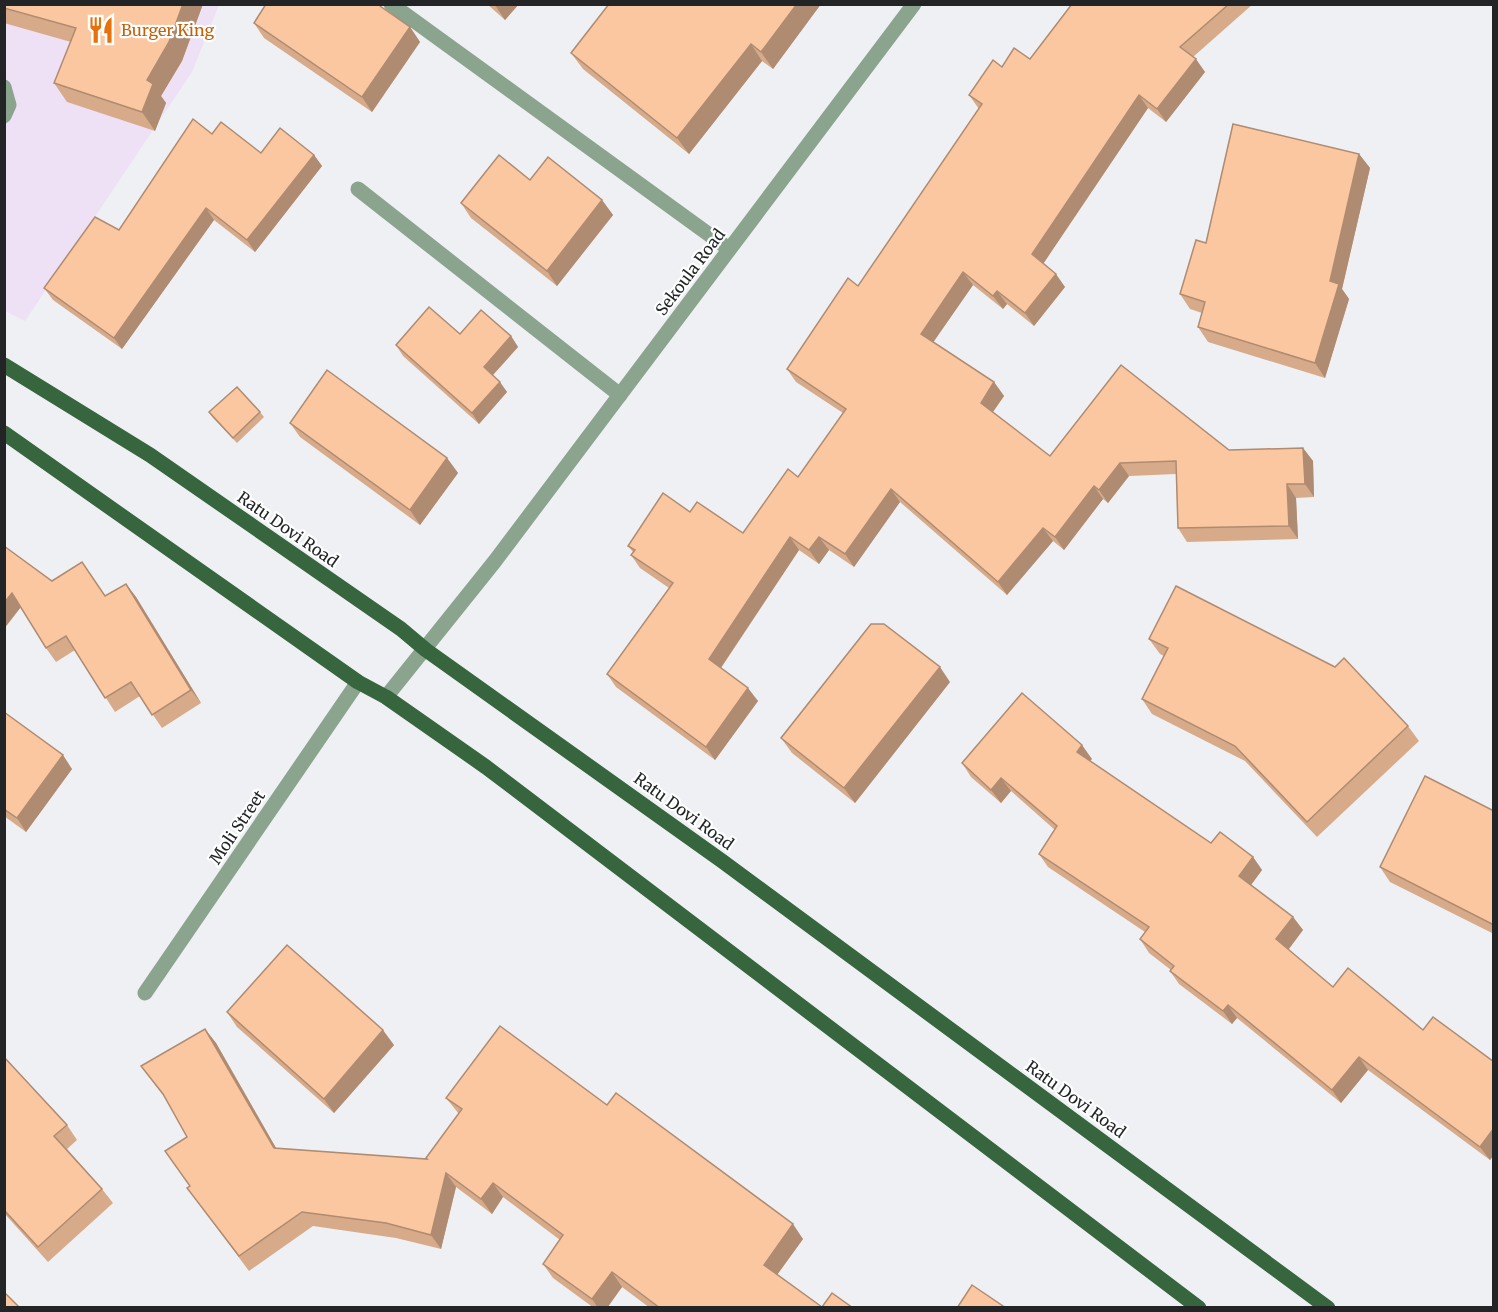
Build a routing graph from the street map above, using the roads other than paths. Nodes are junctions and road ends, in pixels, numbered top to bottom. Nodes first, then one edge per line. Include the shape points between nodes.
1 (391, 4) edge
2 (914, 4) edge
3 (4, 87) edge
4 (4, 116) edge
5 (358, 189) dead end
6 (729, 249) junction
7 (4, 365) edge
8 (620, 395) junction
9 (4, 432) edge
10 (426, 650) junction
11 (358, 682) junction
12 (386, 697) junction
13 (145, 993) dead end
14 (1199, 1308) edge
15 (1328, 1308) edge

1 - 6 street
2 - 6 street, Sekoula Road
3 - 4 street via 9,105
5 - 8 street
6 - 8 street, Sekoula Road
7 - 10 main road, Ratu Dovi Road via 150,455
8 - 10 street, Sekoula Road
9 - 11 main road
10 - 12 street, Sekoula Road
10 - 15 main road, Ratu Dovi Road via 722,861
11 - 12 main road
11 - 13 street, Moli Street
12 - 14 main road via 486,767

